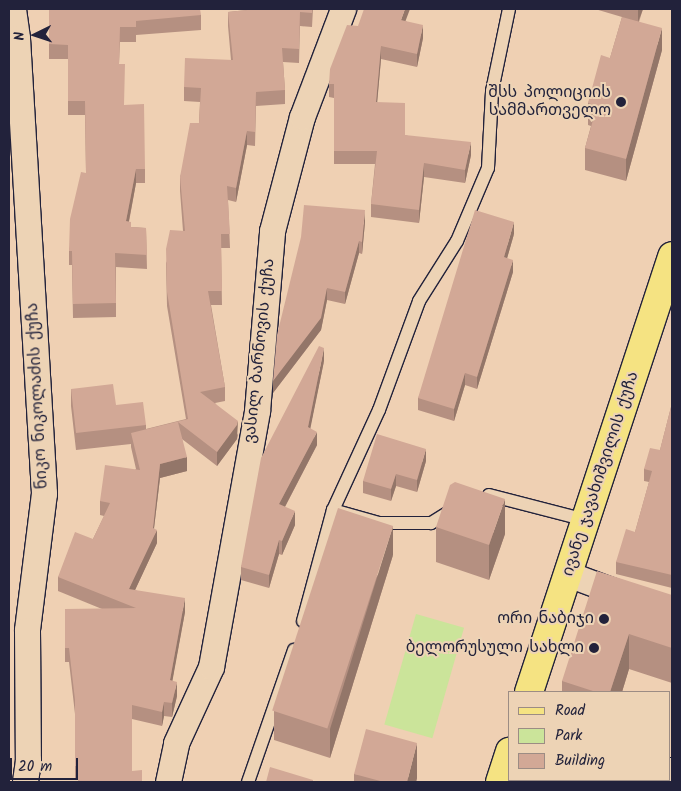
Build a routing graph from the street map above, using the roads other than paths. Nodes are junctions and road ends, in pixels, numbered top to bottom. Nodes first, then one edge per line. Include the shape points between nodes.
1 (13, 9) edge
2 (343, 9) edge
3 (509, 9) edge
4 (13, 38) edge
5 (672, 256) edge
6 (479, 497) edge
7 (465, 503) edge
8 (333, 510) junction
9 (586, 520) junction
10 (568, 574) junction
11 (672, 613) edge
12 (529, 691) edge
13 (508, 758) edge
14 (25, 782) edge
15 (168, 782) edge
16 (248, 782) edge
17 (500, 782) edge

1 - 4 street, ნიკო ნიკოლაძის ქუჩა
2 - 15 street, ვასილ ბარნოვის ქუჩა via 302,117 272,231 257,411 211,667 176,743
3 - 8 lane via 492,91 488,168 457,241 420,301 379,410
4 - 14 street, ნიკო ნიკოლაძის ქუჩა via 44,493 26,630 28,760
5 - 9 main road, ივანე ჯავახიშვილის ქუჩა
6 - 9 lane via 486,494
7 - 8 lane via 431,523 379,523
8 - 16 lane via 299,636
9 - 10 main road, ივანე ჯავახიშვილის ქუჩა
10 - 11 street
10 - 12 main road, ივანე ჯავახიშვილის ქუჩა
13 - 17 main road

